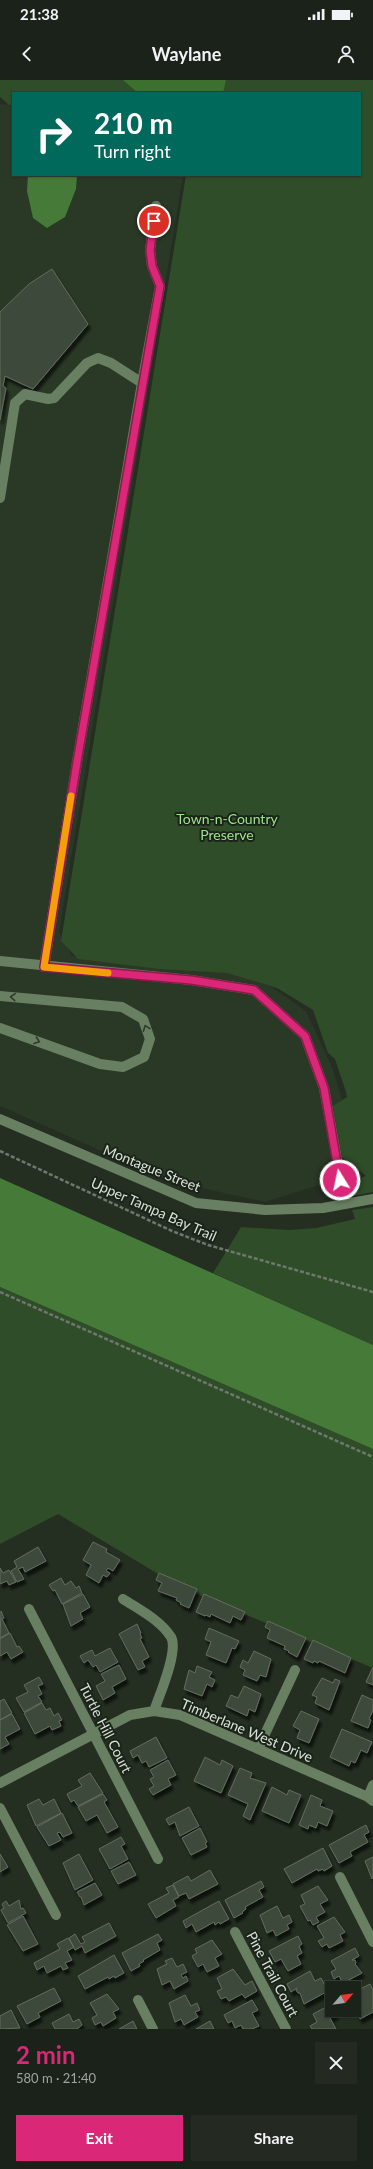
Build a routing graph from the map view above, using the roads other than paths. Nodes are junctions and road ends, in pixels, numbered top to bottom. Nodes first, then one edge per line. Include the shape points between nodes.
1 (156, 206) dead end
2 (142, 383) junction
3 (0, 498) edge
4 (0, 961) edge
5 (44, 967) junction
6 (0, 996) edge
7 (0, 1028) edge
8 (0, 1118) edge
9 (373, 1199) edge
10 (345, 1204) junction
11 (123, 1599) dead end
12 (29, 1609) dead end
13 (295, 1670) dead end
14 (154, 1711) junction
15 (93, 1734) junction
16 (258, 1749) junction
17 (0, 1783) edge
18 (373, 1784) edge
19 (370, 1799) edge
20 (0, 1808) edge
21 (158, 1859) dead end
22 (340, 1877) dead end
23 (56, 1915) dead end
24 (235, 1932) dead end
25 (373, 1942) edge
26 (138, 2000) dead end
27 (153, 2029) edge
28 (286, 2029) edge

1 - 2 street via 150,250 152,266 160,286
2 - 3 street via 98,358 87,363 54,398 25,394 15,403
2 - 5 street
4 - 5 street
5 - 10 street via 191,980 254,990 305,1036 324,1088
7 -> 6 street via 100,1064 123,1067 144,1056 150,1039 143,1019 122,1007
8 - 10 street, Montague Street via 196,1203 265,1210 323,1208
9 - 10 street, Montague Street
11 - 14 street via 159,1623 172,1638 172,1657
12 - 15 street, Turtle Hill Court
13 - 16 street
14 - 15 street, Timberlane West Drive via 130,1715
14 - 16 street, Timberlane West Drive via 180,1715
15 - 17 street, Timberlane West Drive
15 - 21 street, Turtle Hill Court
16 - 19 street, Timberlane West Drive
18 - 19 street
20 - 23 street
22 - 25 street
24 - 28 street, Pine Trail Court
26 - 27 street

